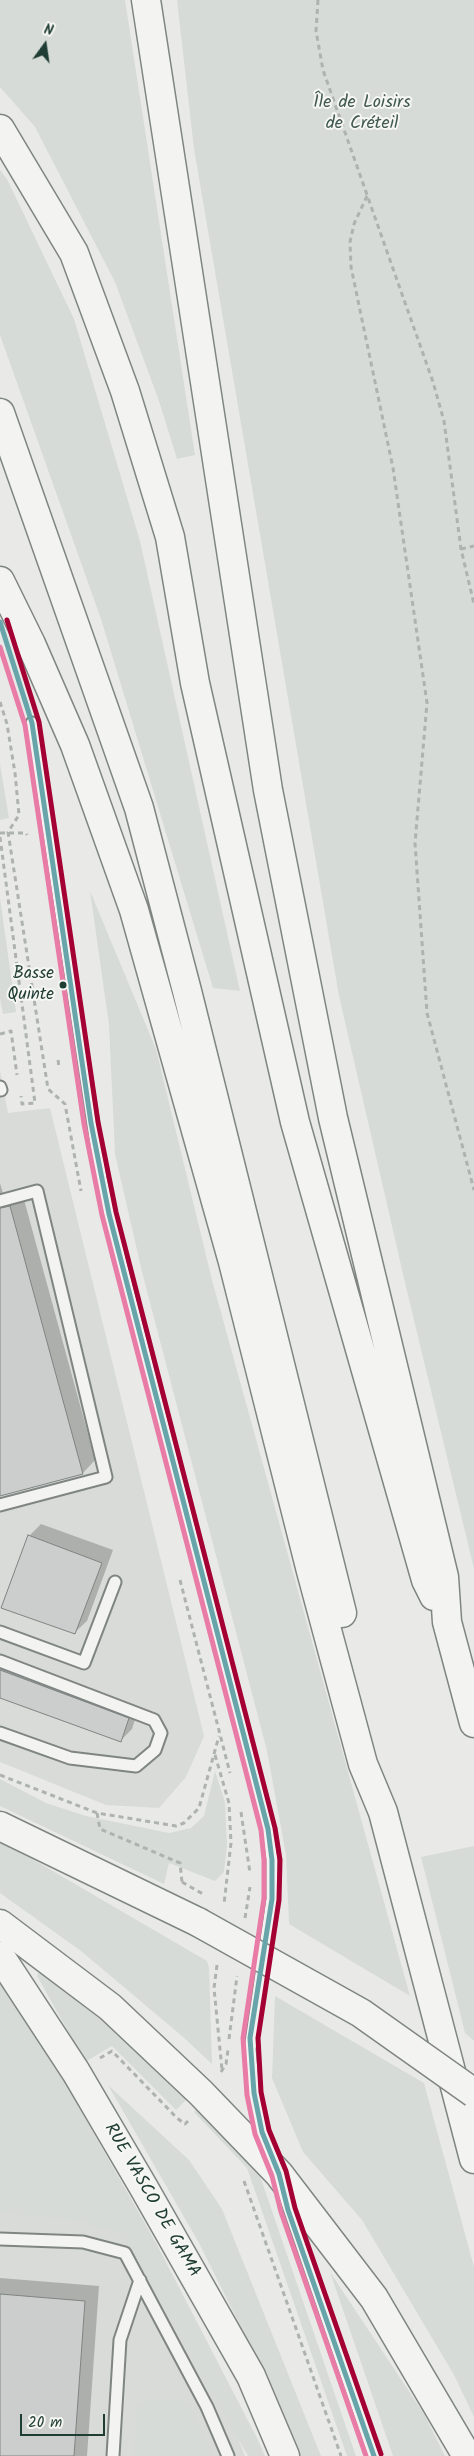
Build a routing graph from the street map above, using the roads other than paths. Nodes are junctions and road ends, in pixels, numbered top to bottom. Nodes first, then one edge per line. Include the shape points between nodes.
1 (146, 0) edge
2 (0, 129) edge
3 (0, 413) edge
4 (0, 581) edge
5 (32, 723) dead end
6 (0, 1201) edge
7 (0, 1505) edge
8 (115, 1582) dead end
9 (447, 1622) junction
10 (0, 1632) edge
11 (0, 1661) edge
12 (474, 1723) edge
13 (0, 1734) edge
14 (383, 1812) junction
15 (0, 1826) edge
16 (0, 1924) edge
17 (0, 1956) edge
18 (474, 2093) edge
19 (474, 2159) edge
20 (279, 2174) junction
21 (0, 2239) edge
22 (140, 2280) junction
23 (113, 2456) edge
24 (228, 2456) edge
25 (285, 2456) edge
26 (374, 2456) edge
27 (467, 2456) edge

1 - 9 main road via 268,790 333,1118 444,1577
2 - 9 main road via 74,253 125,391 170,537 195,683 295,1122 426,1580
3 - 14 main road via 139,808 378,1762
4 - 14 main road via 75,745 134,910 233,1262 363,1764
5 - 20 lane via 101,1178 120,1263 268,1829 272,1900 250,2049 262,2132
6 - 7 lane via 37,1191 106,1478
8 - 10 lane via 84,1663
9 - 12 main road
11 - 13 lane via 154,1720 162,1733 155,1750 136,1766 70,1758
14 - 19 main road
15 - 18 main road, bridge via 198,1922 361,2013
16 - 20 main road via 110,2008 201,2093
17 - 25 main road, RUE VASCO DE GAMA via 76,2072 251,2376
20 - 26 lane via 288,2210
20 - 27 main road via 374,2298
21 - 22 lane via 83,2242 125,2253
22 - 23 lane via 120,2340
22 - 24 lane via 207,2406

